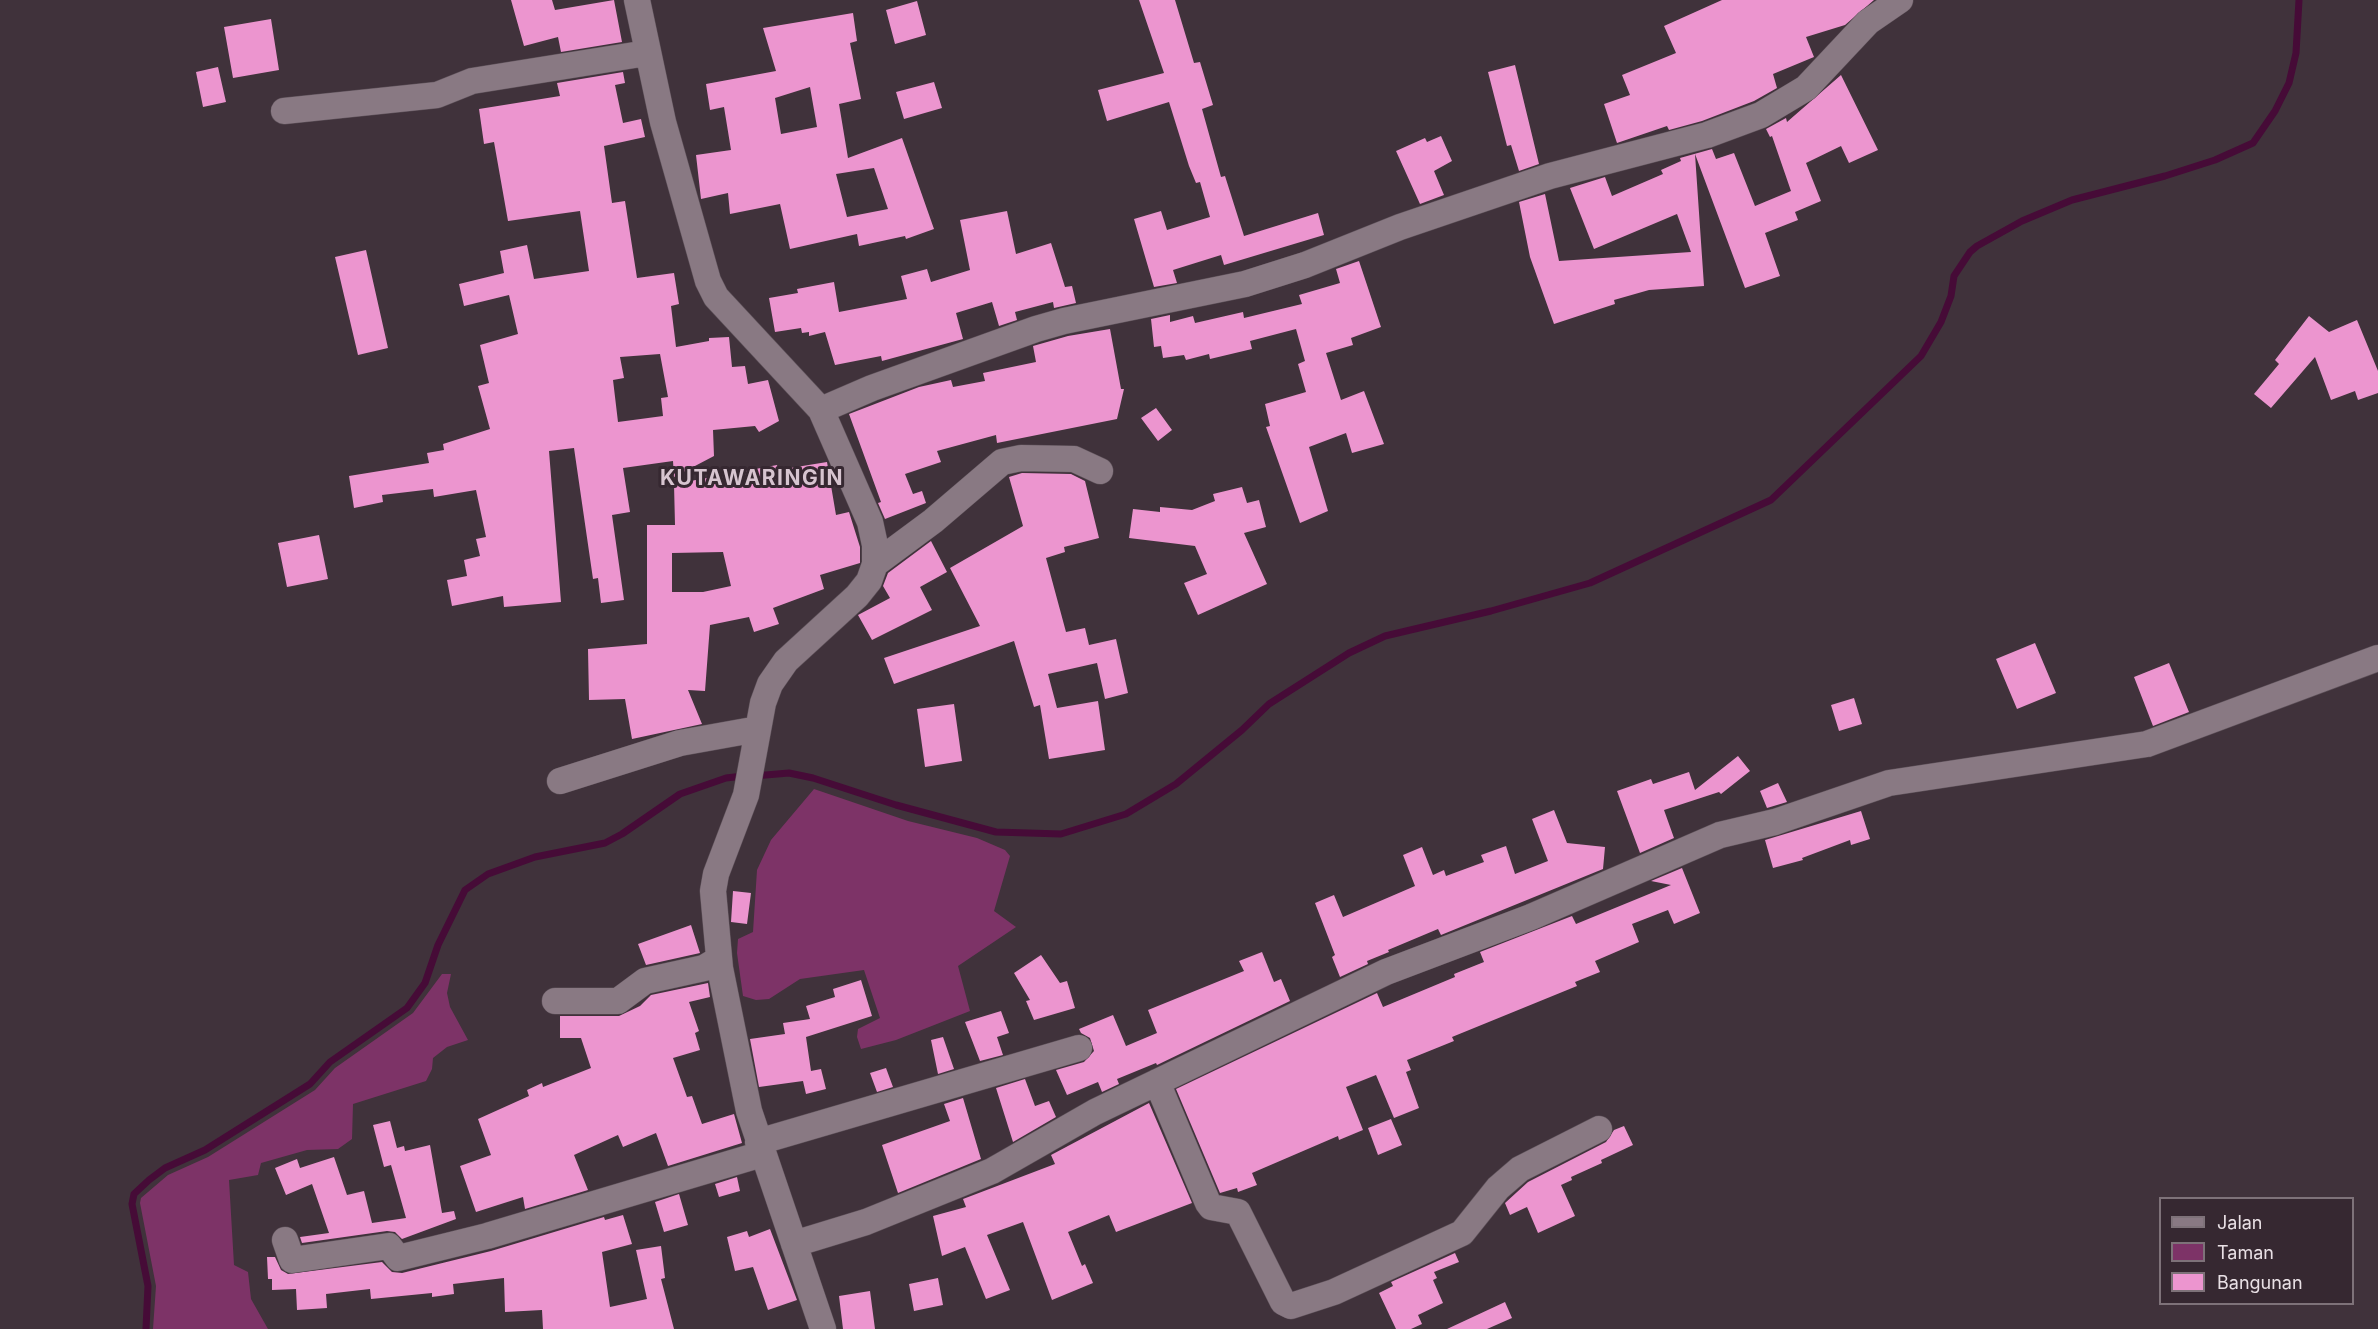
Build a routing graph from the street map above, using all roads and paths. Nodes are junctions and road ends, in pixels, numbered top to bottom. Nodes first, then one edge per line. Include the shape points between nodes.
1 (637, 0) edge
2 (1900, 0) edge
3 (647, 53) junction
4 (285, 111) dead end
5 (821, 410) junction
6 (1100, 471) dead end
7 (875, 564) junction
8 (2378, 658) edge
9 (757, 734) junction
10 (560, 781) dead end
11 (719, 960) junction
12 (555, 1001) dead end
13 (1079, 1048) dead end
14 (1157, 1082) junction
15 (1599, 1129) dead end
16 (760, 1148) junction
17 (285, 1240) dead end
18 (794, 1244) junction
19 (823, 1329) edge

1 - 3 street
2 - 5 street via 1868,22 1806,88 1761,115 1707,135 1550,176 1245,284 1045,326
3 - 4 street via 472,81 436,95
3 - 5 street via 708,281 716,297
5 - 7 street via 870,522
6 - 7 street via 1074,459 1021,458 1002,462
7 - 9 street via 857,596 786,661 770,684
8 - 14 street via 2147,744 1889,783 1775,822 1720,835 1531,917 1386,972
9 - 10 street via 680,742
9 - 11 street via 746,795 713,891
11 - 12 street via 704,968 645,981 618,1001
11 - 16 street
13 - 16 street
14 - 15 street via 1208,1203 1238,1212 1283,1302 1291,1306 1334,1292 1462,1233 1498,1188 1520,1169
14 - 18 street via 1095,1112 992,1172
16 - 17 street via 487,1236 398,1258 389,1246 292,1260
16 - 18 street
18 - 19 street

